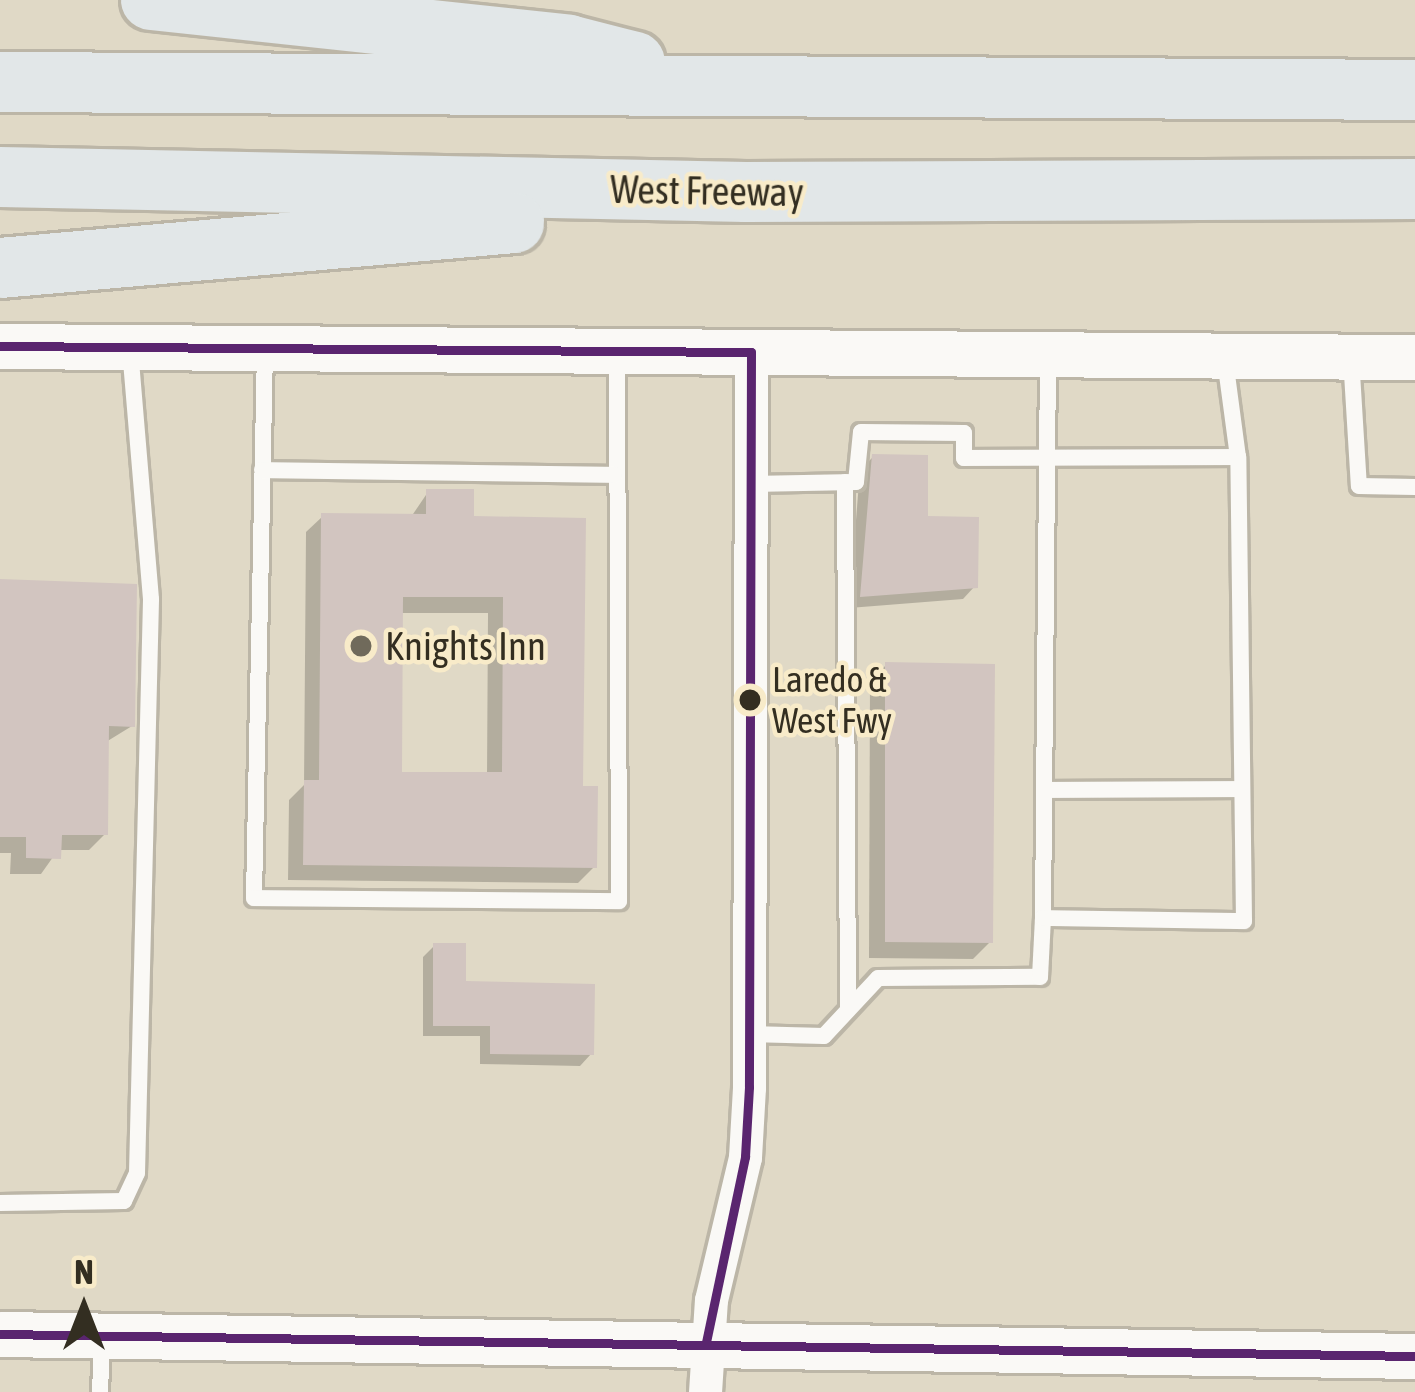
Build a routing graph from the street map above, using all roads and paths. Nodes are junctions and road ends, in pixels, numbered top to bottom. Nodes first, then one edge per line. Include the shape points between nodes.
1 (152, 0) edge
2 (0, 82) edge
3 (734, 87) junction
4 (1415, 90) edge
5 (0, 177) edge
6 (1415, 189) edge
7 (746, 192) junction
8 (0, 268) edge
9 (0, 346) edge
10 (130, 347) junction
11 (265, 348) junction
12 (617, 351) junction
13 (751, 352) junction
14 (1048, 354) junction
15 (1225, 355) junction
16 (1351, 356) junction
17 (1415, 357) edge
18 (1049, 457) junction
19 (1238, 457) junction
20 (262, 470) junction
21 (614, 475) junction
22 (845, 482) junction
23 (751, 484) junction
24 (1415, 487) edge
25 (1242, 789) junction
26 (1045, 790) junction
27 (1043, 918) junction
28 (848, 1009) junction
29 (748, 1034) junction
30 (0, 1203) edge
31 (0, 1334) edge
32 (103, 1334) junction
33 (706, 1342) junction
34 (1415, 1356) edge
35 (100, 1392) edge
36 (706, 1392) edge

1 - 3 highway via 569,45
2 - 3 highway
3 - 4 highway
5 - 7 highway, West Freeway
6 - 7 highway, West Freeway
7 - 8 highway via 613,220 464,225
9 - 10 main road
10 - 11 main road
10 - 30 lane via 151,599 137,1173 124,1201
11 - 12 main road
11 - 20 lane
12 - 13 main road
12 - 21 lane
13 - 14 main road
13 - 23 street
14 - 15 main road
14 - 18 lane
15 - 16 main road
15 - 19 lane
16 - 17 main road
16 - 24 lane via 1359,486
18 - 19 lane
18 - 22 lane via 964,458 964,433 861,432 856,482
18 - 26 lane
19 - 25 lane
20 - 21 lane
20 - 21 lane via 254,898 619,901
22 - 23 lane
22 - 28 lane
23 - 29 street
25 - 26 lane
25 - 27 lane via 1244,921
26 - 27 lane
27 - 28 lane via 1040,976 878,978
28 - 29 lane via 824,1036
29 - 33 street via 745,1156
31 - 32 main road
32 - 33 main road
32 - 35 lane
33 - 34 main road
33 - 36 street

